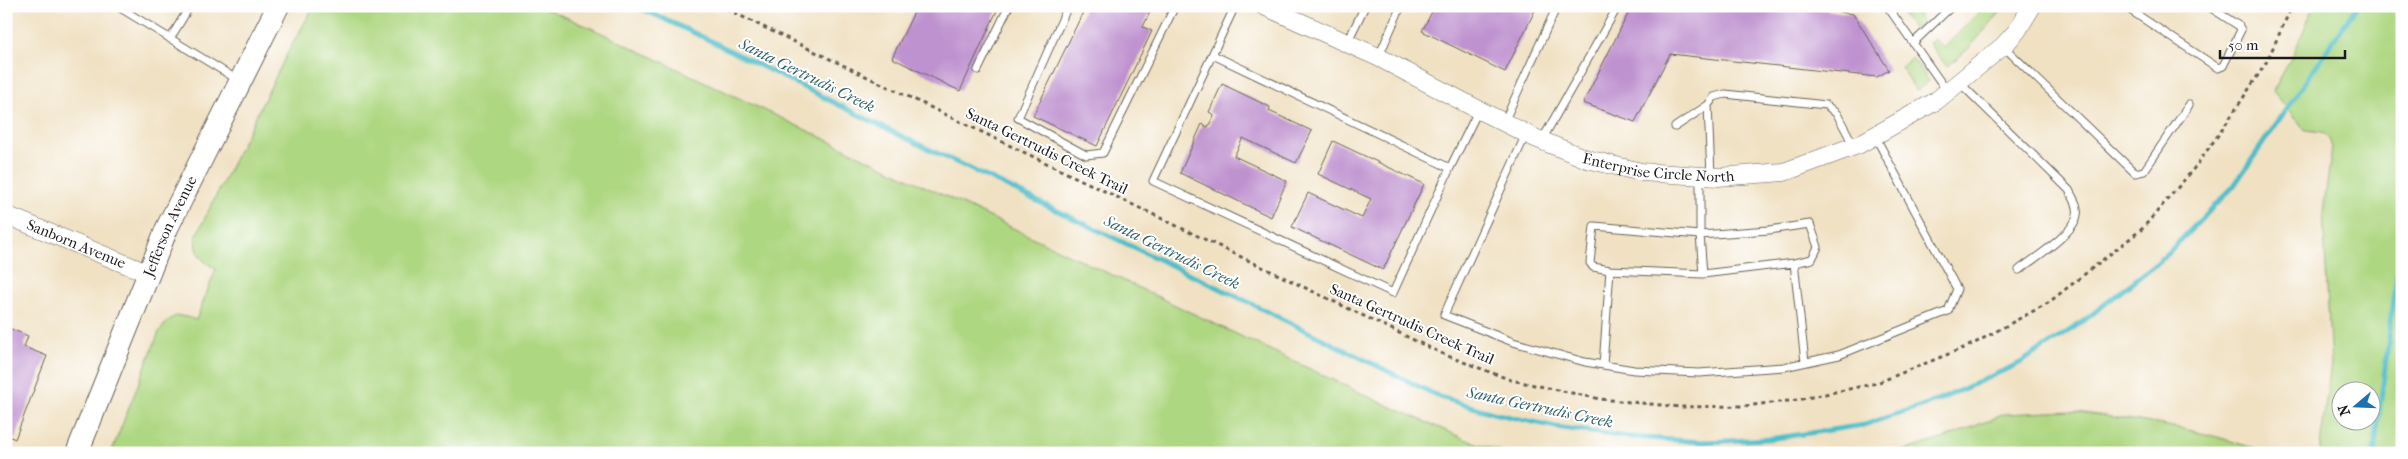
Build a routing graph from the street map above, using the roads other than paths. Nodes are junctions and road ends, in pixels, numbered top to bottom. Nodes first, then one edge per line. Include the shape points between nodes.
1 (117, 6) edge
2 (190, 6) edge
3 (278, 6) edge
4 (1010, 6) edge
5 (1068, 6) edge
6 (1175, 6) edge
7 (1235, 6) edge
8 (1264, 6) edge
9 (1365, 6) edge
10 (1401, 6) edge
11 (1558, 6) edge
12 (1618, 6) edge
13 (1887, 6) edge
14 (1952, 6) edge
15 (2032, 6) edge
16 (2124, 6) edge
17 (2208, 6) edge
18 (170, 39) junction
19 (1346, 43) junction
20 (1913, 44) junction
21 (2003, 46) junction
22 (1213, 55) junction
23 (1378, 57) junction
24 (978, 70) dead end
25 (240, 82) junction
26 (1953, 87) junction
27 (1708, 104) junction
28 (2189, 106) dead end
29 (1479, 110) junction
30 (1504, 123) junction
31 (1675, 127) dead end
32 (1875, 136) junction
33 (1534, 137) junction
34 (1854, 146) junction
35 (1450, 168) junction
36 (1705, 176) junction
37 (6, 215) edge
38 (1700, 235) junction
39 (1794, 263) junction
40 (1610, 270) junction
41 (2019, 270) dead end
42 (147, 273) junction
43 (1703, 274) junction
44 (1805, 362) junction
45 (1603, 365) junction
46 (77, 453) edge

1 - 18 lane
2 - 18 lane
3 - 25 main road, Jefferson Avenue
4 - 24 lane
5 - 6 lane via 1018,118 1086,155 1103,153
7 - 22 lane
8 - 19 street, Enterprise Circle North
9 - 19 lane
10 - 23 lane
11 - 30 lane
12 - 33 lane
13 - 20 lane
14 - 20 lane
15 - 21 street, Enterprise Circle North via 2018,31
16 - 17 lane via 2218,68 2223,66 2241,30
18 - 25 lane
19 - 23 street, Enterprise Circle North
20 - 26 lane
21 - 26 street, Enterprise Circle North
21 - 28 lane via 2135,173 2144,171
22 - 35 lane
22 - 35 lane via 1152,181 1393,293
23 - 29 street, Enterprise Circle North
25 - 42 main road, Jefferson Avenue
26 - 32 street, Enterprise Circle North via 1936,101
26 - 41 lane via 2069,190 2076,203 2078,216 2064,236
27 - 31 lane
27 - 34 lane via 1714,97 1725,94 1826,106 1837,114
27 - 36 lane
29 - 30 street, Enterprise Circle North
29 - 35 lane
30 - 33 street, Enterprise Circle North
32 - 34 street, Enterprise Circle North
32 - 44 lane via 1957,289 1948,311 1839,355
33 - 36 street, Enterprise Circle North via 1587,159 1641,172
33 - 45 lane via 1444,315 1513,342
34 - 36 street, Enterprise Circle North via 1784,172
36 - 38 lane
37 - 42 street, Sanborn Avenue
38 - 39 lane via 1810,224 1818,247 1812,259
38 - 40 lane via 1594,226 1590,263
38 - 43 lane
39 - 43 lane
39 - 44 lane
40 - 43 lane
40 - 45 lane
42 - 46 main road, Jefferson Avenue
44 - 45 lane via 1784,367 1699,373

